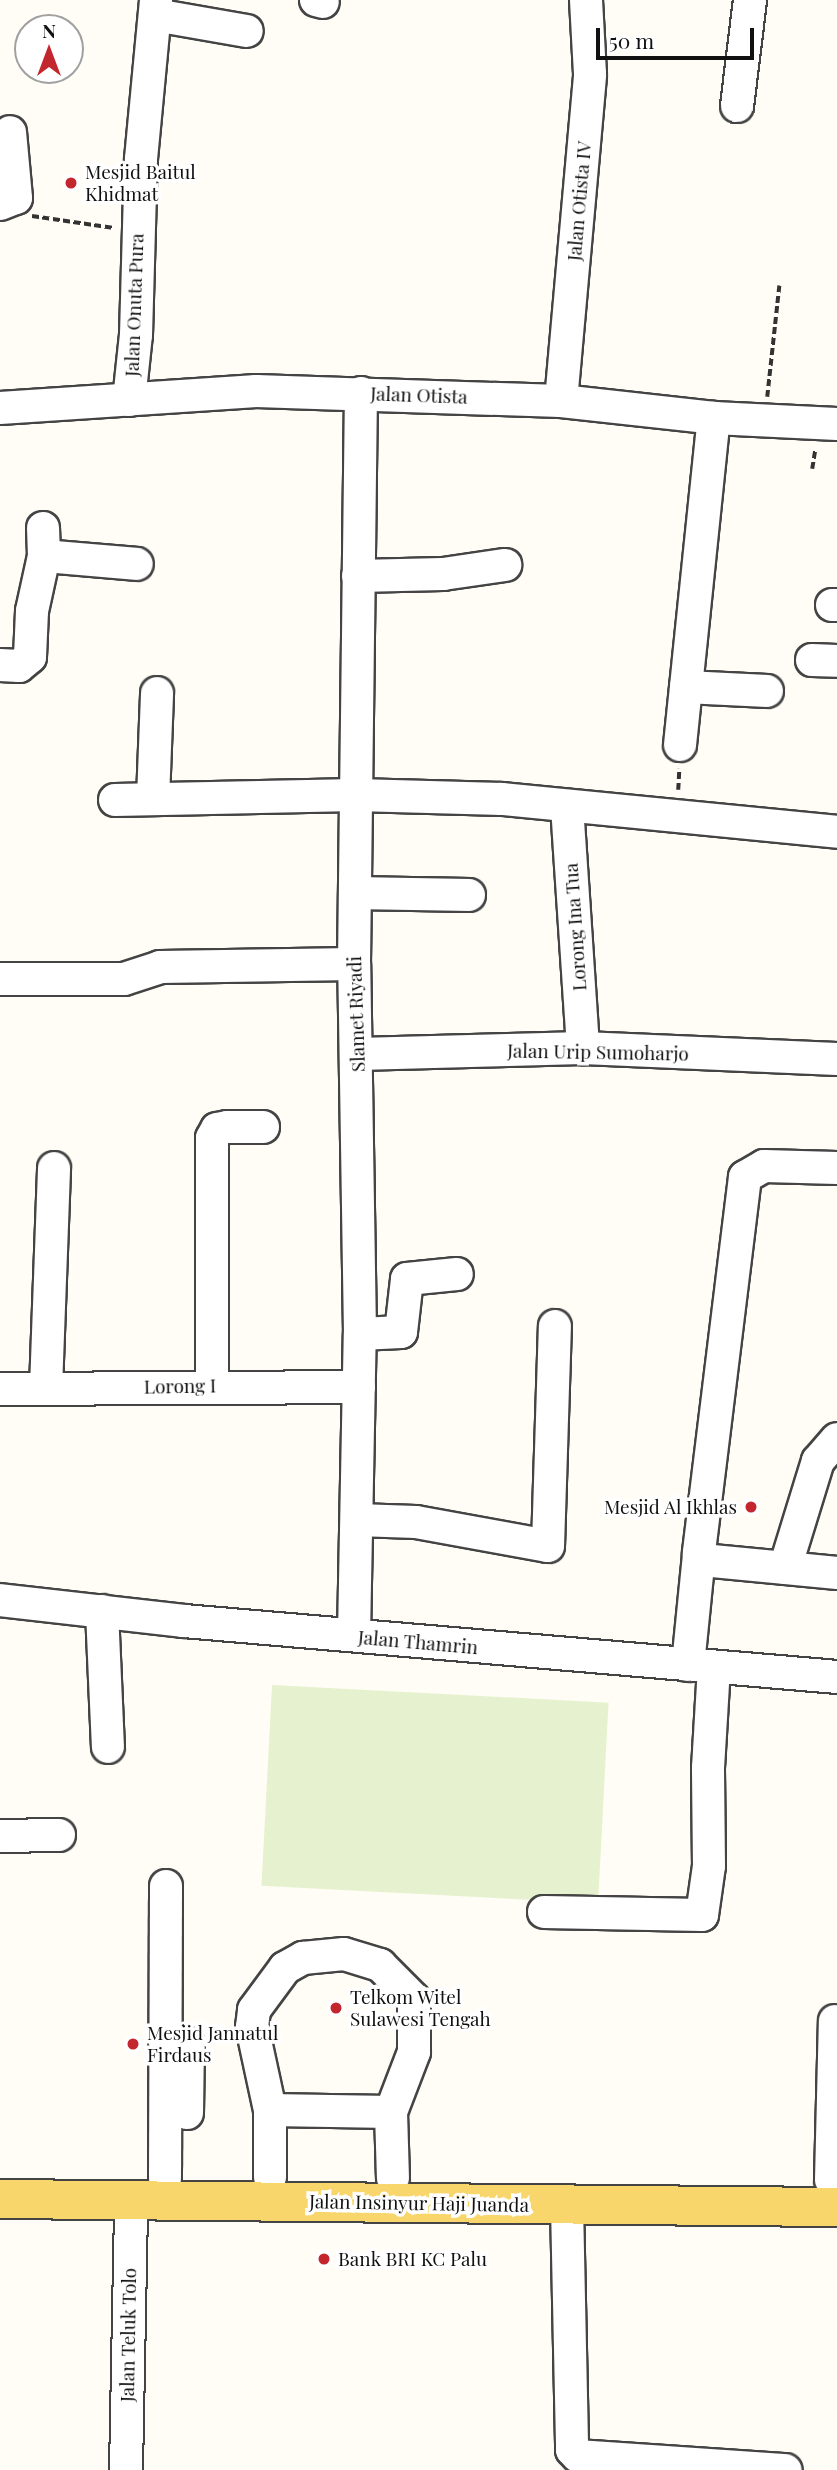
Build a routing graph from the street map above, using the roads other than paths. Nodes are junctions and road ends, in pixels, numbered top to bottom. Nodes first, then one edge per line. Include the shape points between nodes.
1 (586, 0) edge
2 (750, 0) edge
3 (155, 7) edge
4 (247, 31) dead end
5 (737, 106) dead end
6 (10, 132) dead end
7 (6, 201) edge
8 (361, 393) junction
9 (130, 400) junction
10 (561, 401) junction
11 (0, 408) edge
12 (714, 418) junction
13 (837, 424) edge
14 (137, 564) dead end
15 (505, 565) dead end
16 (358, 576) junction
17 (0, 665) edge
18 (686, 687) junction
19 (767, 691) dead end
20 (156, 693) dead end
21 (680, 745) road end
22 (356, 796) junction
23 (153, 799) junction
24 (115, 800) dead end
25 (567, 806) junction
26 (837, 832) edge
27 (355, 893) junction
28 (469, 895) dead end
29 (354, 964) junction
30 (0, 979) edge
31 (583, 1048) junction
32 (358, 1054) junction
33 (837, 1059) edge
34 (263, 1127) dead end
35 (54, 1168) dead end
36 (837, 1168) edge
37 (457, 1274) dead end
38 (555, 1326) dead end
39 (360, 1334) junction
40 (212, 1385) junction
41 (359, 1387) junction
42 (46, 1388) junction
43 (0, 1390) edge
44 (837, 1439) edge
45 (357, 1520) junction
46 (699, 1554) junction
47 (785, 1568) junction
48 (837, 1573) edge
49 (0, 1600) edge
50 (102, 1611) junction
51 (354, 1636) junction
52 (701, 1666) junction
53 (837, 1677) edge
54 (108, 1747) dead end
55 (59, 1835) dead end
56 (0, 1836) edge
57 (166, 1886) dead end
58 (544, 1912) dead end
59 (835, 2021) edge
60 (188, 2044) dead end
61 (271, 2110) junction
62 (391, 2112) junction
63 (0, 2176) edge
64 (270, 2177) junction
65 (175, 2178) junction
66 (393, 2178) junction
67 (835, 2189) edge
68 (0, 2199) edge
69 (131, 2200) junction
70 (567, 2205) junction
71 (126, 2470) edge
72 (786, 2470) edge

1 - 10 street, Jalan Otista IV via 590,74
2 - 5 street
3 - 4 street
3 - 9 street, Jalan Onuta Pura via 137,231
6 - 7 street via 16,198
8 - 9 street, Jalan Otista via 256,391
8 - 10 street, Jalan Otista
8 - 16 street, Slamet Riyadi
9 - 11 street, Jalan Otista
10 - 12 street, Jalan Otista
12 - 13 street, Jalan Otista
12 - 18 street
14 - 17 street via 43,542 30,657 19,666
15 - 16 street via 443,574
16 - 22 street, Slamet Riyadi
18 - 19 street
18 - 21 street
20 - 23 street
22 - 23 street
22 - 25 street via 502,799
22 - 27 street, Slamet Riyadi
23 - 24 street
25 - 26 street
25 - 31 street, Lorong Ina Tua
27 - 28 street
27 - 29 street, Slamet Riyadi
29 - 30 street via 160,967 124,979
29 - 32 street, Slamet Riyadi
31 - 32 street, Jalan Urip Sumoharjo
31 - 33 street, Jalan Urip Sumoharjo
32 - 39 street, Slamet Riyadi
34 - 40 street via 217,1129 212,1138
35 - 42 street
36 - 46 street via 764,1166 745,1177
37 - 39 street via 407,1279 401,1332
38 - 45 street via 548,1546 416,1522
39 - 41 street, Slamet Riyadi
40 - 41 street, Lorong I
40 - 42 street, Lorong I
41 - 45 street, Slamet Riyadi
42 - 43 street, Lorong I
44 - 47 street via 818,1461
45 - 51 street, Slamet Riyadi
46 - 47 street via 702,1560
46 - 52 street
47 - 48 street
49 - 50 street, Jalan Thamrin
50 - 51 street, Jalan Thamrin
50 - 54 street
51 - 52 street, Jalan Thamrin
52 - 53 street, Jalan Thamrin
52 - 58 street via 709,1866 702,1915
55 - 56 street
57 - 65 street
59 - 67 street
60 - 65 street
61 - 62 street
61 - 62 street via 252,2027 260,1996 285,1968 303,1958 344,1954 380,1965 414,1999 414,2052
61 - 64 street
62 - 66 street
63 - 65 main road, Jalan Insinyur Haji Juanda
64 - 65 main road, Jalan Insinyur Haji Juanda
64 - 66 main road, Jalan Insinyur Haji Juanda
66 - 67 main road, Jalan Insinyur Haji Juanda
67 - 70 main road, Jalan Insinyur Haji Juanda
68 - 69 main road, Jalan Insinyur Haji Juanda
69 - 70 main road, Jalan Insinyur Haji Juanda
69 - 71 street, Jalan Teluk Tolo
70 - 72 street via 572,2450 578,2456

